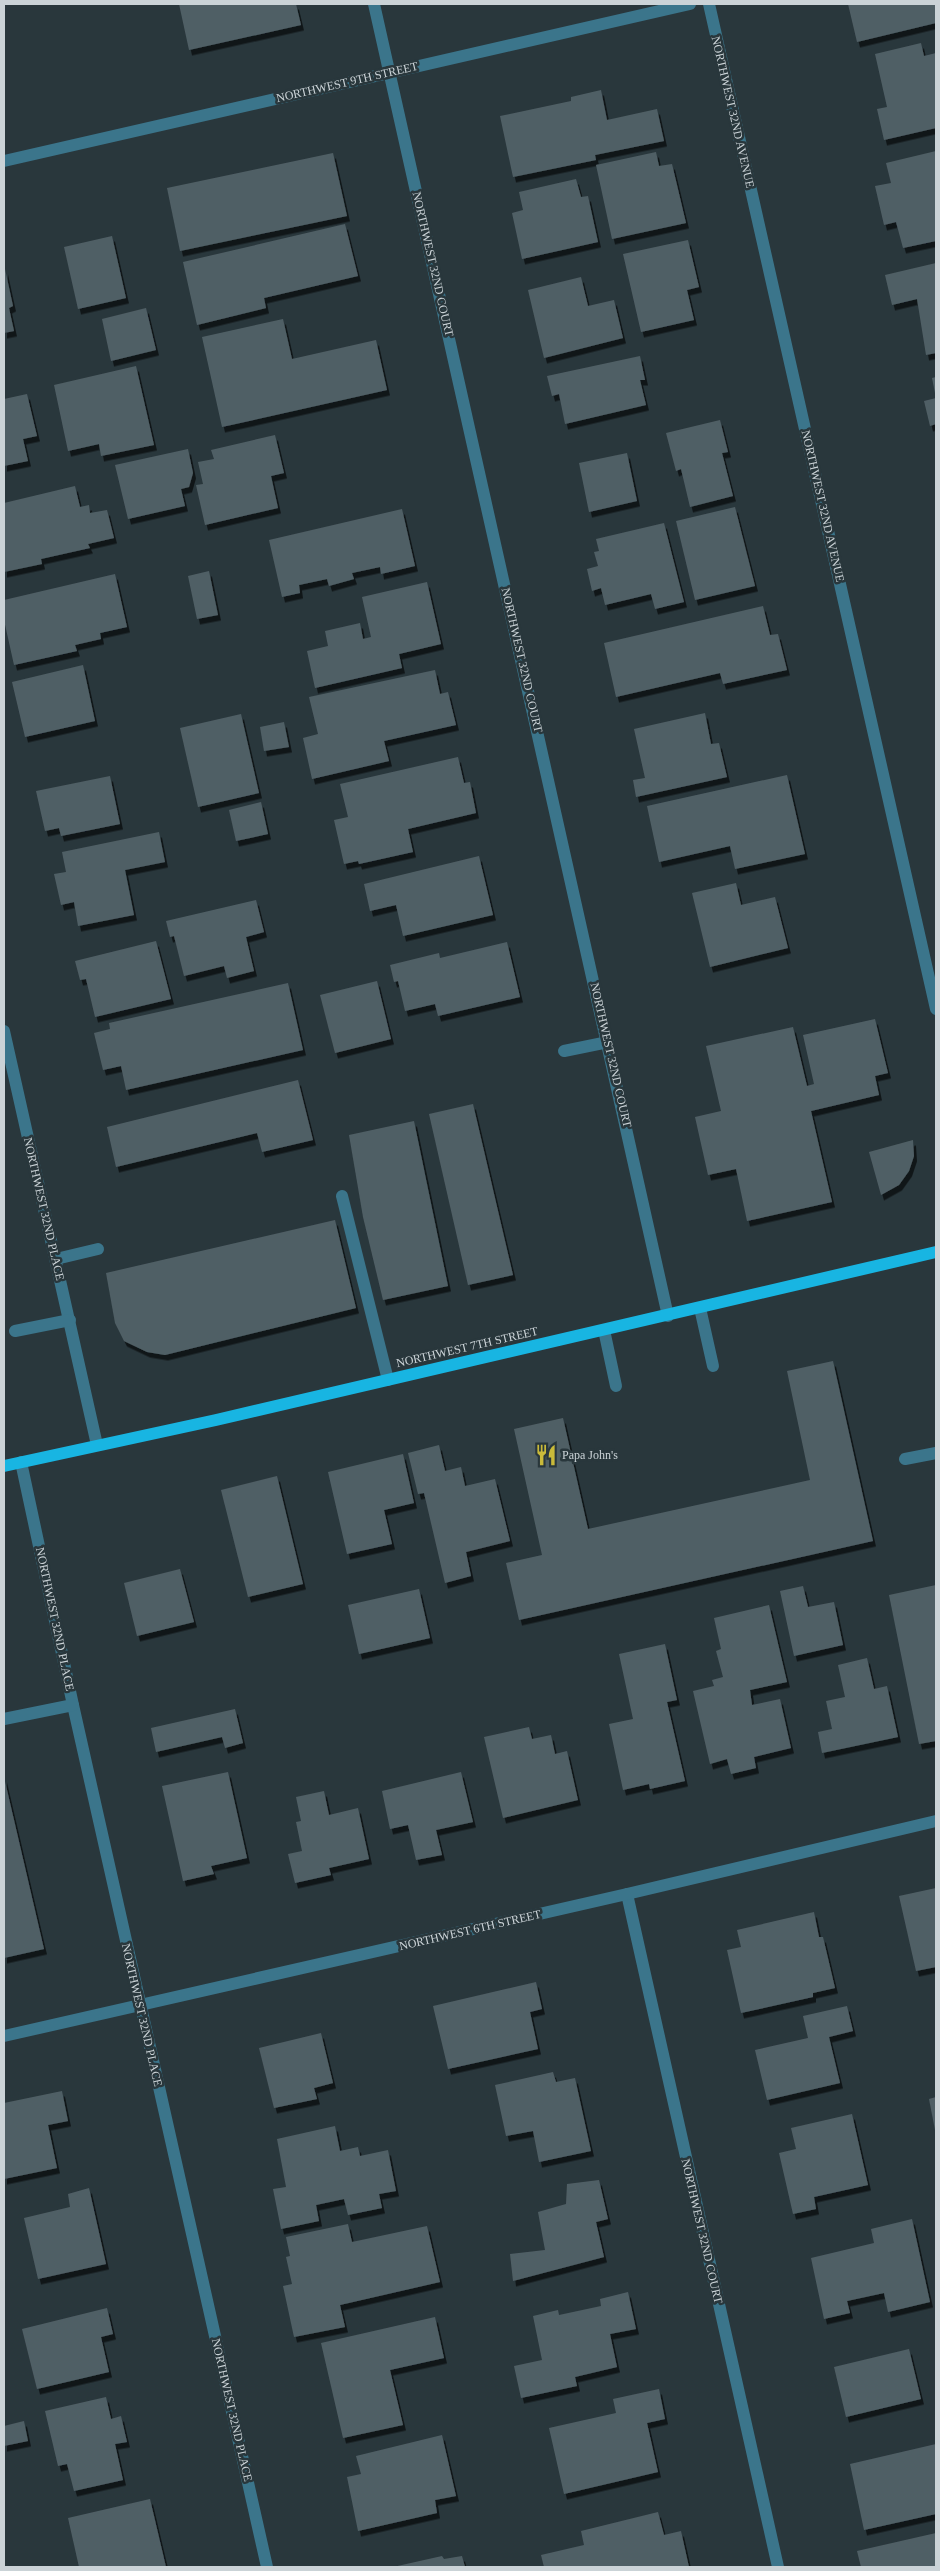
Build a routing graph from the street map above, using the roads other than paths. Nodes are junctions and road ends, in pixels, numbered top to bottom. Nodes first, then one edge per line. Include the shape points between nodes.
1 (374, 4) edge
2 (690, 4) edge
3 (708, 4) edge
4 (390, 73) junction
5 (4, 161) edge
6 (932, 967) edge
7 (936, 1009) edge
8 (4, 1031) edge
9 (608, 1042) junction
10 (564, 1052) dead end
11 (342, 1196) dead end
12 (98, 1249) dead end
13 (936, 1252) edge
14 (56, 1259) junction
15 (700, 1308) junction
16 (668, 1316) junction
17 (70, 1320) junction
18 (604, 1330) junction
19 (15, 1331) dead end
20 (712, 1366) dead end
21 (388, 1380) junction
22 (616, 1386) dead end
23 (97, 1445) junction
24 (936, 1452) edge
25 (904, 1459) dead end
26 (21, 1462) junction
27 (4, 1466) edge
28 (73, 1705) junction
29 (4, 1719) edge
30 (936, 1821) edge
31 (627, 1894) junction
32 (140, 2004) junction
33 (4, 2036) edge
34 (267, 2567) edge
35 (778, 2567) edge

1 - 4 street, NORTHWEST 32ND COURT
2 - 4 street, NORTHWEST 9TH STREET
3 - 6 street, NORTHWEST 32ND AVENUE
4 - 5 street, NORTHWEST 9TH STREET
4 - 9 street, NORTHWEST 32ND COURT
6 - 7 street, NORTHWEST 32ND AVENUE
8 - 14 street, NORTHWEST 32ND PLACE
9 - 10 street
9 - 16 street, NORTHWEST 32ND COURT
11 - 21 street
12 - 14 street
13 - 15 main road, NORTHWEST 7TH STREET
14 - 17 street, NORTHWEST 32ND PLACE
15 - 16 main road, NORTHWEST 7TH STREET
15 - 20 street
16 - 18 main road, NORTHWEST 7TH STREET
17 - 19 street
17 - 23 street, NORTHWEST 32ND PLACE
18 - 21 main road, NORTHWEST 7TH STREET
18 - 22 street
21 - 23 main road, NORTHWEST 7TH STREET
23 - 26 main road, NORTHWEST 7TH STREET
24 - 25 street
26 - 27 main road, NORTHWEST 7TH STREET
26 - 28 street, NORTHWEST 32ND PLACE
28 - 29 street
28 - 32 street, NORTHWEST 32ND PLACE
30 - 31 street, NORTHWEST 6TH STREET
31 - 32 street, NORTHWEST 6TH STREET
31 - 35 street, NORTHWEST 32ND COURT
32 - 33 street, NORTHWEST 6TH STREET
32 - 34 street, NORTHWEST 32ND PLACE

